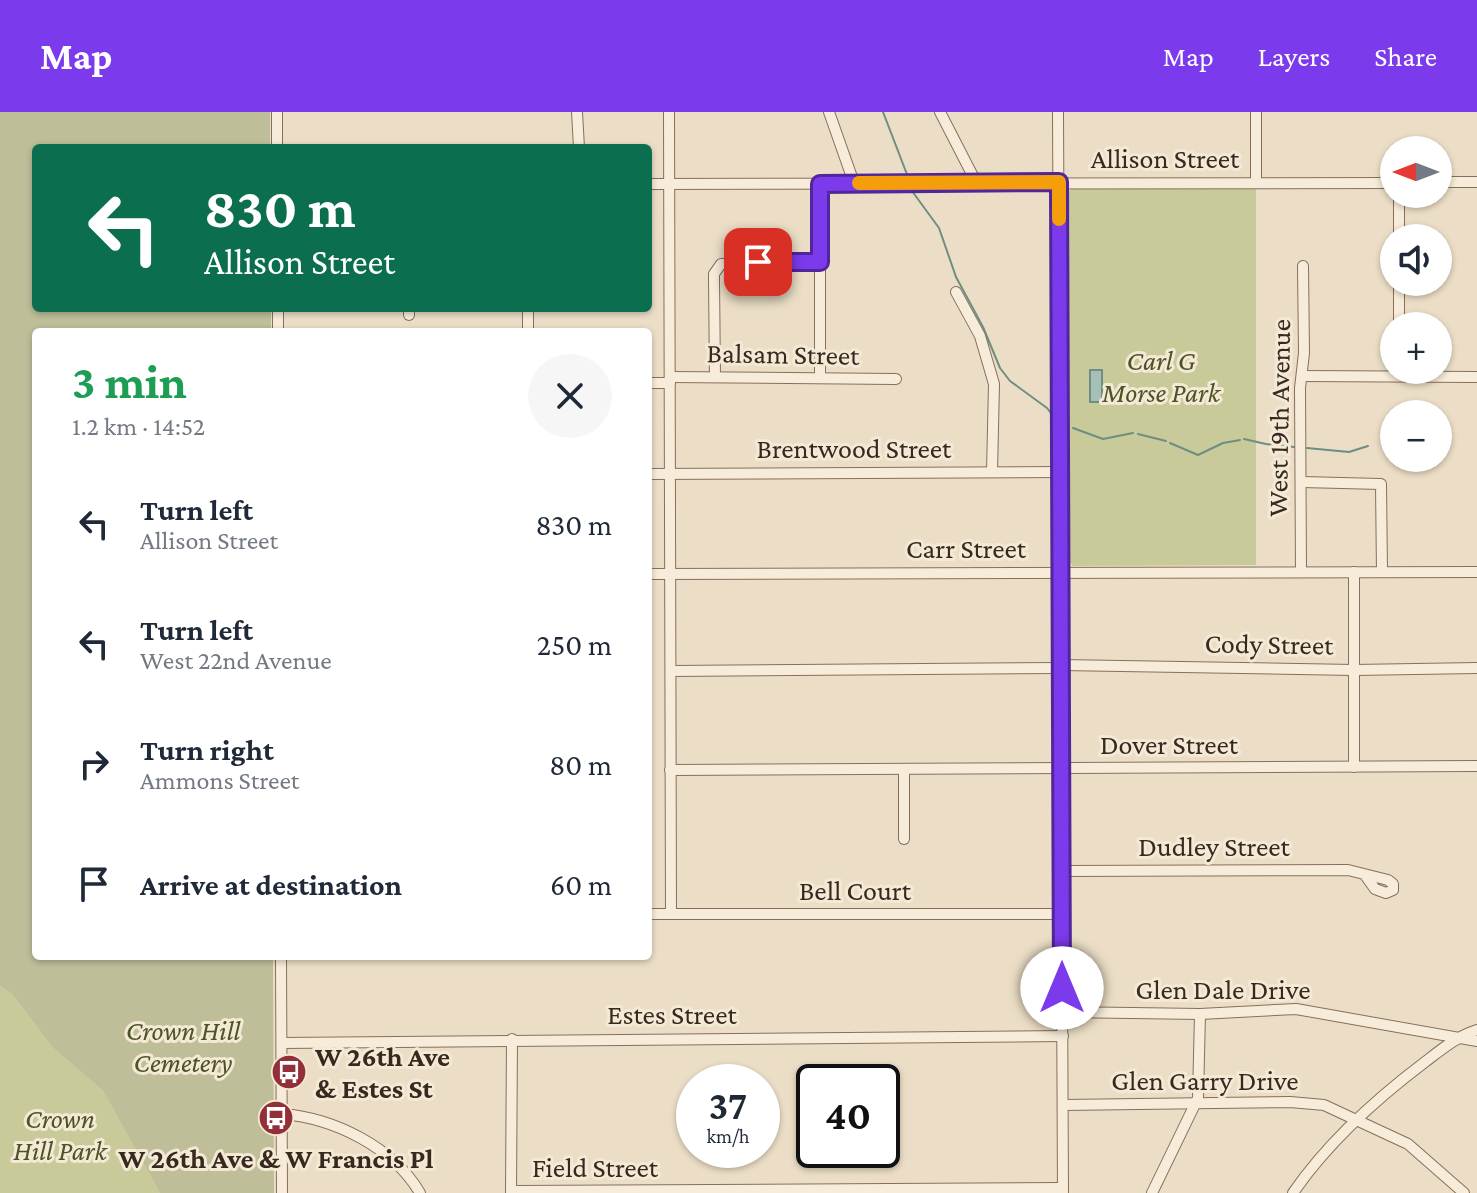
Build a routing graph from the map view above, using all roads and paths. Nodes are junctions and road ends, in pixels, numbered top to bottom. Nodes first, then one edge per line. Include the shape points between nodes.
1 (277, 112) edge
2 (577, 112) edge
3 (669, 112) edge
4 (829, 112) edge
5 (940, 112) edge
6 (1058, 112) edge
7 (1256, 112) edge
8 (277, 144) edge
9 (579, 144) edge
10 (1256, 181) junction
11 (976, 182) junction
12 (1059, 182) junction
13 (1452, 182) edge
14 (1477, 182) edge
15 (854, 183) junction
16 (1380, 183) edge
17 (652, 184) edge
18 (669, 184) junction
19 (820, 184) junction
20 (820, 262) junction
21 (1303, 266) dead end
22 (956, 292) dead end
23 (1380, 374) edge
24 (1302, 376) junction
25 (1452, 376) edge
26 (715, 377) junction
27 (1477, 377) edge
28 (820, 378) junction
29 (896, 379) dead end
30 (670, 380) junction
31 (652, 382) edge
32 (992, 472) junction
33 (1061, 472) junction
34 (669, 473) junction
35 (652, 474) edge
36 (1302, 482) junction
37 (1061, 572) junction
38 (1301, 572) junction
39 (1354, 572) junction
40 (1382, 572) junction
41 (1477, 572) edge
42 (652, 574) edge
43 (670, 574) junction
44 (1061, 667) junction
45 (1477, 668) edge
46 (1354, 670) junction
47 (671, 671) junction
48 (1477, 766) edge
49 (1354, 767) junction
50 (904, 769) junction
51 (1062, 769) junction
52 (670, 770) junction
53 (904, 839) dead end
54 (1062, 871) junction
55 (1365, 875) dead end
56 (652, 914) edge
57 (671, 914) junction
58 (1062, 914) junction
59 (281, 960) edge
60 (1063, 1012) junction
61 (1200, 1014) junction
62 (1477, 1030) edge
63 (1063, 1036) junction
64 (512, 1039) junction
65 (1454, 1039) junction
66 (1477, 1041) edge
67 (282, 1043) junction
68 (1195, 1103) junction
69 (1063, 1105) junction
70 (282, 1114) junction
71 (1358, 1119) junction
72 (1063, 1190) edge
73 (511, 1192) edge
74 (1295, 1192) edge
75 (282, 1193) edge
76 (420, 1193) edge
77 (1152, 1193) edge
78 (1464, 1193) edge

1 - 8 street
2 - 9 street
3 - 18 street
4 - 15 street
5 - 11 street
6 - 12 street
7 - 10 street
10 - 12 street, Allison Street
10 - 16 street, Allison Street
11 - 12 street, Allison Street
11 - 15 street, Allison Street
12 - 33 street
13 - 14 street
15 - 19 street, Allison Street
17 - 18 street, Allison Street
18 - 19 street, Allison Street
18 - 30 street
19 - 20 street
20 - 26 street via 721,264 714,274
20 - 28 street
21 - 24 street, West 19th Avenue
22 - 32 street via 980,336 994,384
23 - 24 street
24 - 36 street, West 19th Avenue
25 - 27 street
26 - 28 street, Balsam Street
26 - 30 street, Balsam Street
28 - 29 street, Balsam Street
30 - 31 street, Balsam Street
30 - 34 street
32 - 33 street, Brentwood Street
32 - 34 street, Brentwood Street
33 - 37 street
34 - 35 street, Brentwood Street
34 - 43 street
36 - 38 street, West 19th Avenue
36 - 40 street via 1381,484
37 - 38 street, Carr Street
37 - 43 street, Carr Street
37 - 44 street
38 - 39 street, Carr Street
39 - 40 street, Carr Street
39 - 46 street
40 - 41 street, Carr Street
42 - 43 street, Carr Street
43 - 47 street
44 - 46 street, Cody Street
44 - 47 street, Cody Street
44 - 51 street
45 - 46 street, Cody Street
46 - 49 street
47 - 52 street
48 - 49 street, Dover Street
49 - 51 street, Dover Street
50 - 51 street, Dover Street
50 - 52 street, Dover Street
50 - 53 street
51 - 54 street
52 - 57 street
54 - 55 street, Dudley Street via 1331,870
54 - 58 street
56 - 57 street, Bell Court
57 - 58 street, Bell Court
58 - 60 street
59 - 67 street
60 - 61 street, Glen Dale Drive
60 - 63 street
61 - 65 street, Glen Dale Drive via 1296,1009
61 - 68 street
62 - 65 street
63 - 64 street, Estes Street
63 - 69 street
64 - 67 street, Estes Street
64 - 73 street
65 - 66 street, Glen Dale Drive
65 - 71 street
67 - 70 street
68 - 69 street, Glen Garry Drive
68 - 71 street, Glen Garry Drive via 1324,1105
68 - 77 street
69 - 72 street
70 - 75 street
70 - 76 street via 333,1124 394,1160
71 - 74 street
71 - 78 street, Glen Garry Drive via 1408,1144
72 - 73 street, Field Street

